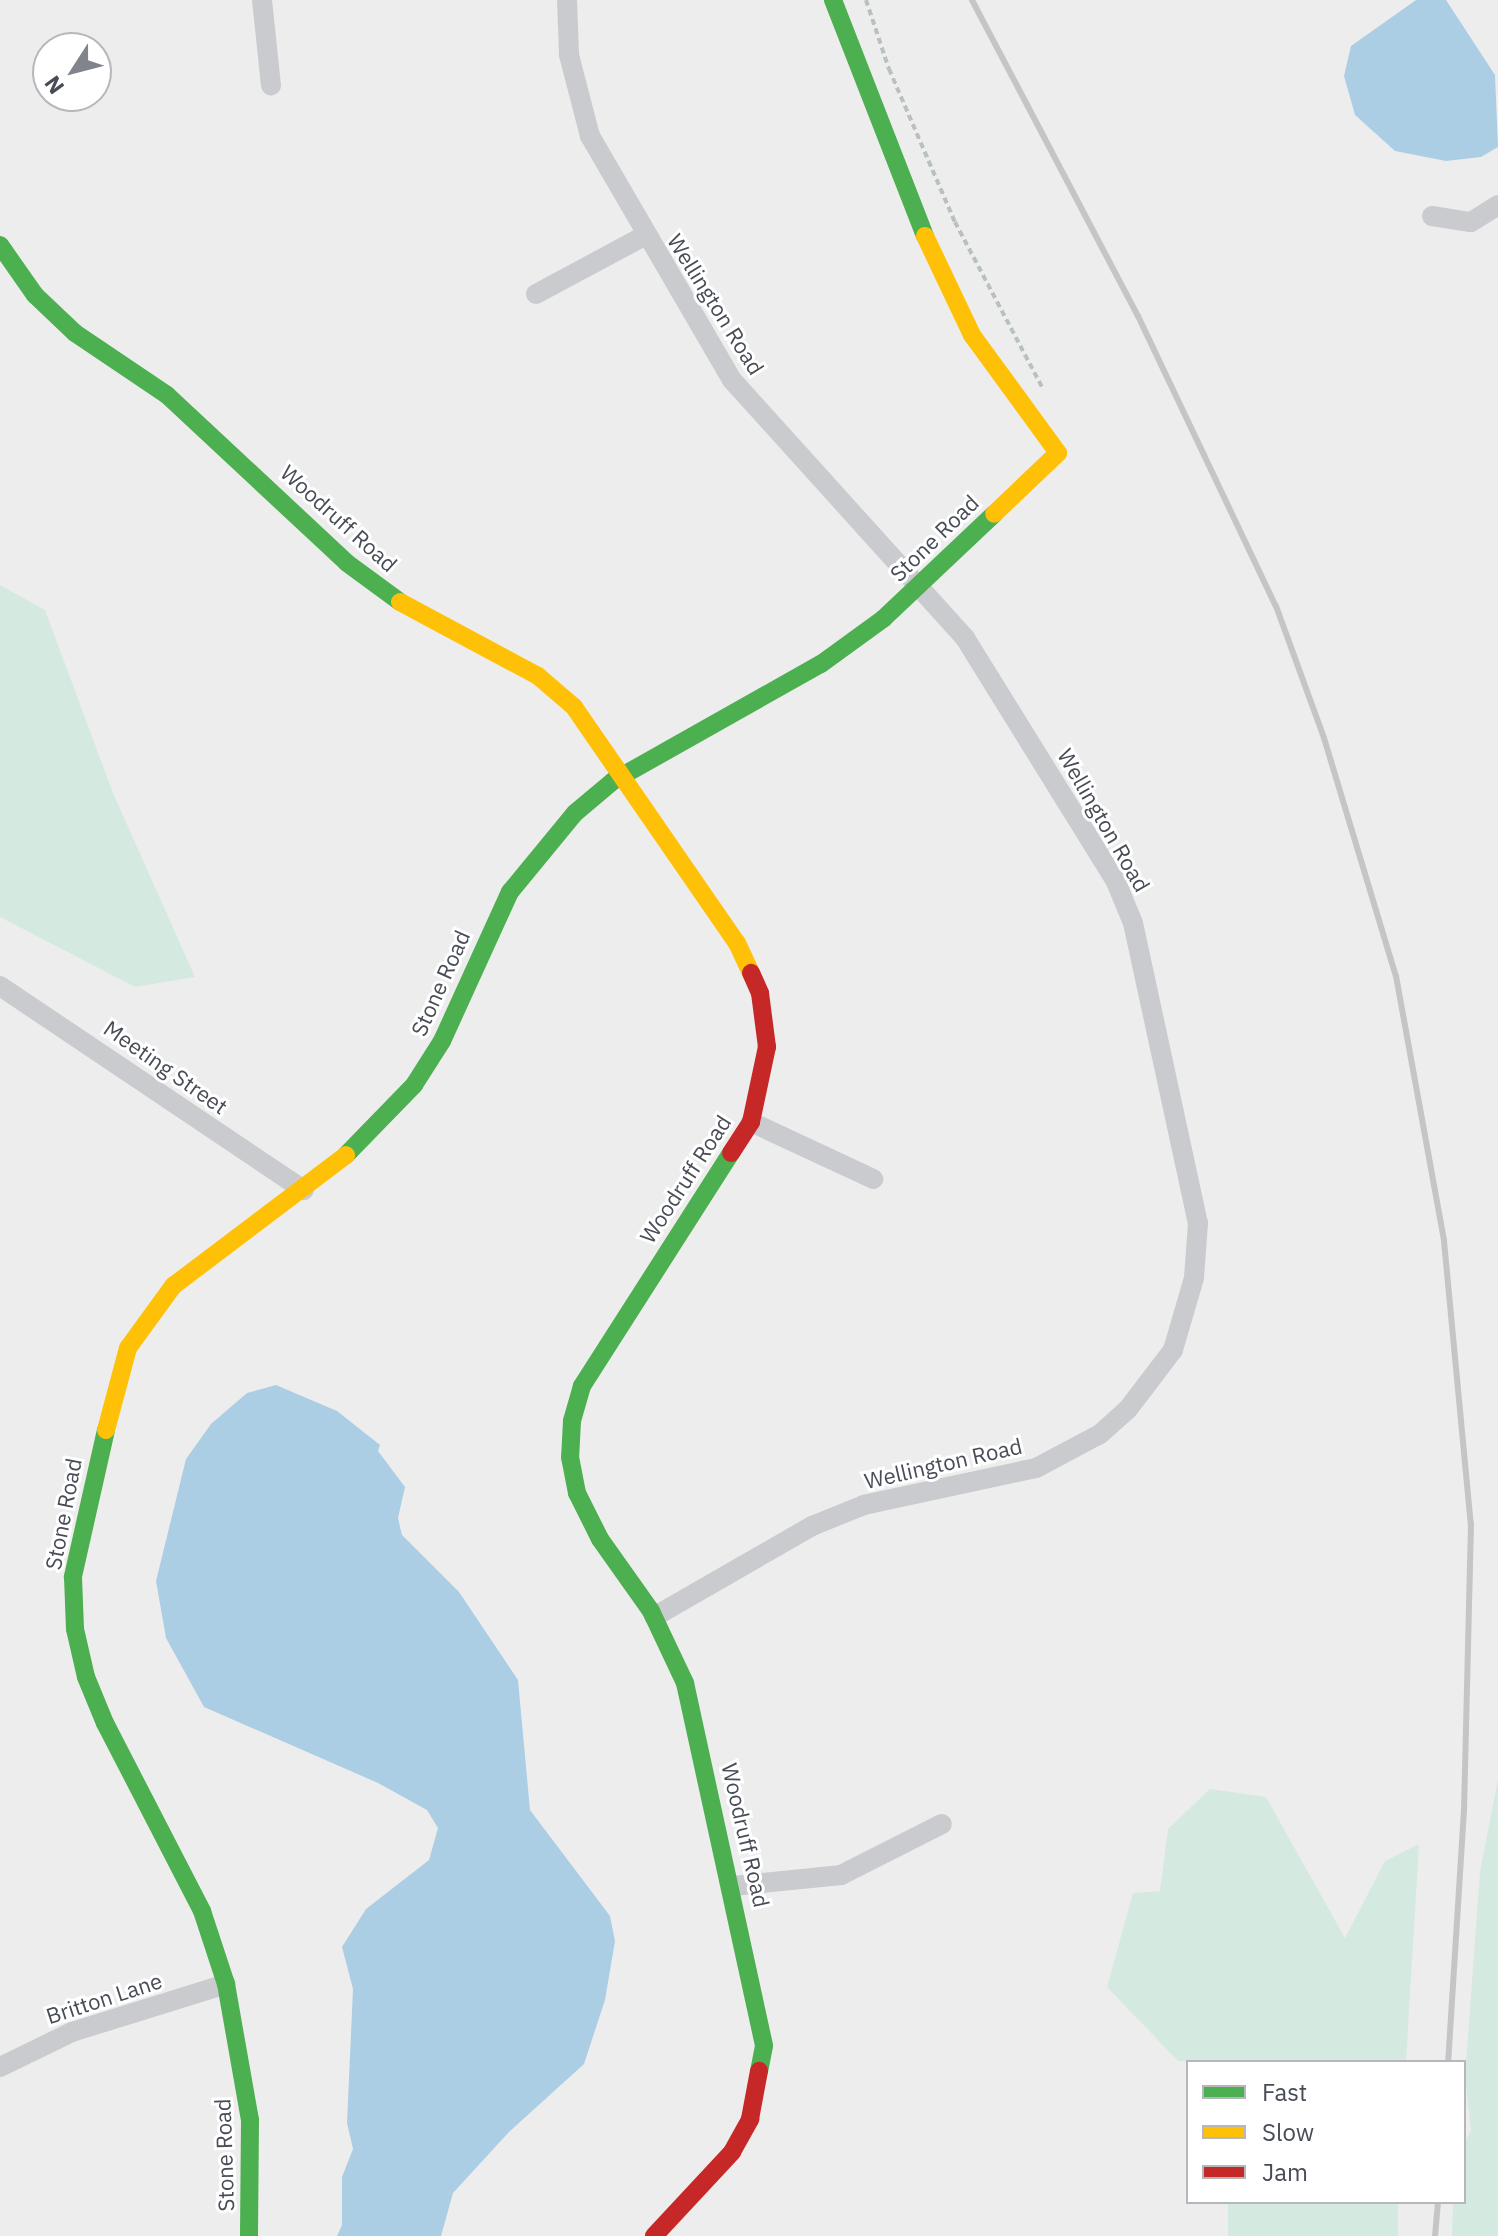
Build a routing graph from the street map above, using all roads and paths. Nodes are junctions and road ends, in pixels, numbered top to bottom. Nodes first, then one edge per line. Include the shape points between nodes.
1 (262, 0) edge
2 (567, 0) edge
3 (833, 0) edge
4 (866, 0) edge
5 (271, 86) dead end
6 (1498, 205) edge
7 (1432, 216) dead end
8 (646, 235) junction
9 (0, 245) edge
10 (536, 294) dead end
11 (1046, 396) dead end
12 (917, 587) junction
13 (624, 774) junction
14 (0, 986) edge
15 (751, 1122) junction
16 (873, 1179) dead end
17 (304, 1190) junction
18 (654, 1617) junction
19 (942, 1824) dead end
20 (733, 1886) junction
21 (226, 1984) junction
22 (0, 2067) edge
23 (249, 2236) edge
24 (654, 2236) edge

1 - 5 street
2 - 8 street, Wellington Road via 576,96 590,136
3 - 12 street, Stone Road via 935,263 972,335 1058,453
4 - 11 path via 889,69 955,222
6 - 7 street via 1471,222
8 - 10 street
8 - 12 street, Wellington Road via 732,380
9 - 13 street, Woodruff Road via 35,295 75,333 167,395 347,563 392,597 538,676 574,707
12 - 13 street, Stone Road via 821,664
12 - 18 street, Wellington Road via 978,656 1094,843 1133,923 1198,1223 1186,1314 1173,1350 1128,1409 1069,1453 999,1478 864,1505 812,1526
13 - 15 street, Woodruff Road via 751,967 767,1047
13 - 17 street, Stone Road via 575,813 517,882 486,938 442,1041 414,1085 380,1126
14 - 17 street, Meeting Street
15 - 16 street
15 - 18 street, Woodruff Road via 600,1354 582,1386 572,1421 570,1457 577,1493 600,1539
17 - 21 street, Stone Road via 173,1286 128,1348 73,1577 75,1629 86,1677 202,1911
18 - 20 street, Woodruff Road via 685,1683
19 - 20 street via 841,1875
20 - 24 street, Woodruff Road via 759,2008 764,2046 760,2083 732,2152
21 - 22 street, Britton Lane via 72,2032
21 - 23 street, Stone Road via 250,2120

